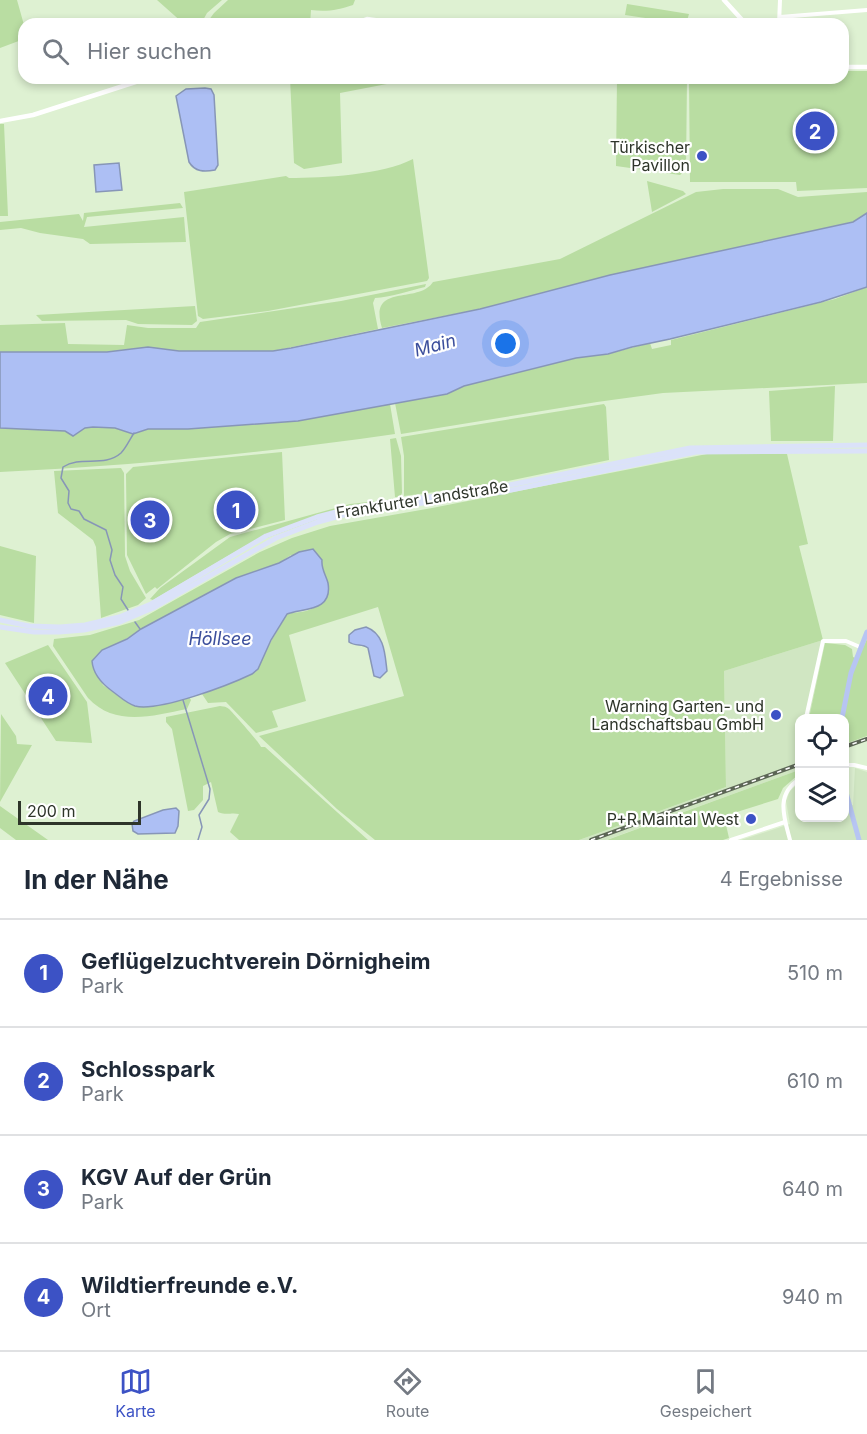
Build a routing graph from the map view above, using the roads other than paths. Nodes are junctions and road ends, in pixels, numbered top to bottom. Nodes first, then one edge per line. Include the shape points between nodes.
1 (724, 0) edge
2 (780, 0) edge
3 (867, 10) edge
4 (780, 17) joint
5 (740, 18) edge
6 (849, 67) edge
7 (867, 67) edge
8 (129, 84) edge
9 (0, 121) edge
10 (867, 445) edge
11 (867, 451) edge
12 (0, 620) edge
13 (0, 627) edge
14 (867, 632) edge
15 (860, 647) junction
16 (807, 714) edge
17 (843, 714) edge
18 (849, 765) edge
19 (867, 768) edge
20 (795, 783) edge
21 (849, 803) edge
22 (785, 822) junction
23 (731, 840) edge
24 (790, 840) edge
25 (859, 840) edge

1 - 5 street
2 - 4 street
3 - 4 street
6 - 7 street
8 - 9 street via 33,115
10 - 12 main road, Frankfurter Landstraße via 690,448 500,487 351,508 266,536 151,604 119,617 60,627
11 - 13 main road, Frankfurter Landstraße via 696,452 502,492 351,513 276,538 153,608 120,622 59,632
14 - 15 main road
15 - 16 street via 846,641 824,641
15 - 17 main road
18 - 19 street
20 - 22 street via 783,797
21 - 25 main road
22 - 23 street
22 - 24 street

